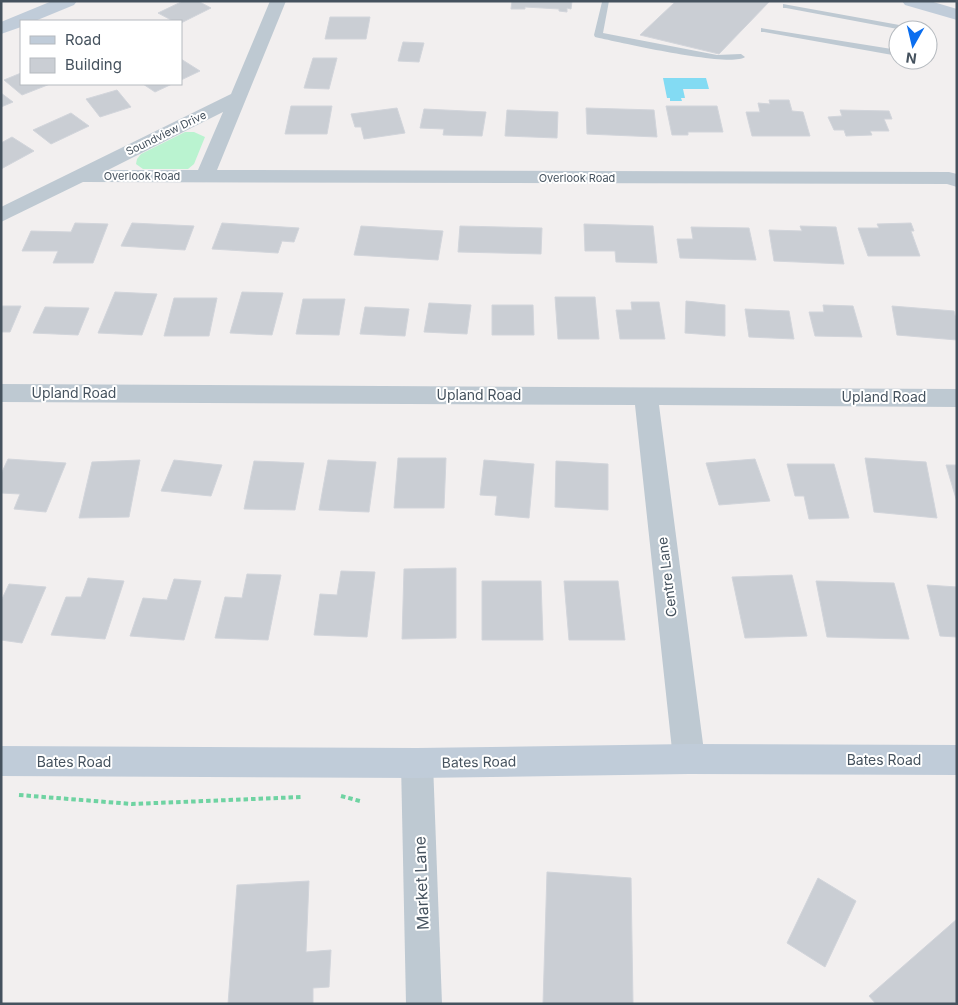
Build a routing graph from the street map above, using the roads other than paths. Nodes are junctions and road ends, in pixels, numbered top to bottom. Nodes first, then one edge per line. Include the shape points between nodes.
1 (68, 1) edge
2 (278, 1) edge
3 (911, 1) edge
4 (606, 2) edge
5 (786, 6) dead end
6 (957, 15) edge
7 (23, 20) edge
8 (20, 21) edge
9 (888, 25) edge
10 (1, 29) edge
11 (764, 30) dead end
12 (888, 51) edge
13 (741, 57) dead end
14 (239, 98) junction
15 (80, 176) junction
16 (205, 176) junction
17 (953, 179) edge
18 (1, 216) edge
19 (1, 393) edge
20 (646, 396) junction
21 (957, 398) edge
22 (688, 759) junction
23 (957, 760) edge
24 (1, 761) edge
25 (417, 763) junction
26 (424, 1004) edge

1 - 7 street
2 - 14 street
3 - 6 street
4 - 13 lane via 598,35 717,58
5 - 9 lane
8 - 10 street
11 - 12 lane
14 - 15 street, Soundview Drive
14 - 16 street
15 - 16 street, Overlook Road
15 - 18 street, Soundview Drive
16 - 17 street, Overlook Road
19 - 20 street, Upland Road
20 - 21 street, Upland Road
20 - 22 street, Centre Lane
22 - 23 street, Bates Road
22 - 25 street, Bates Road
24 - 25 street, Bates Road
25 - 26 street, Market Lane

